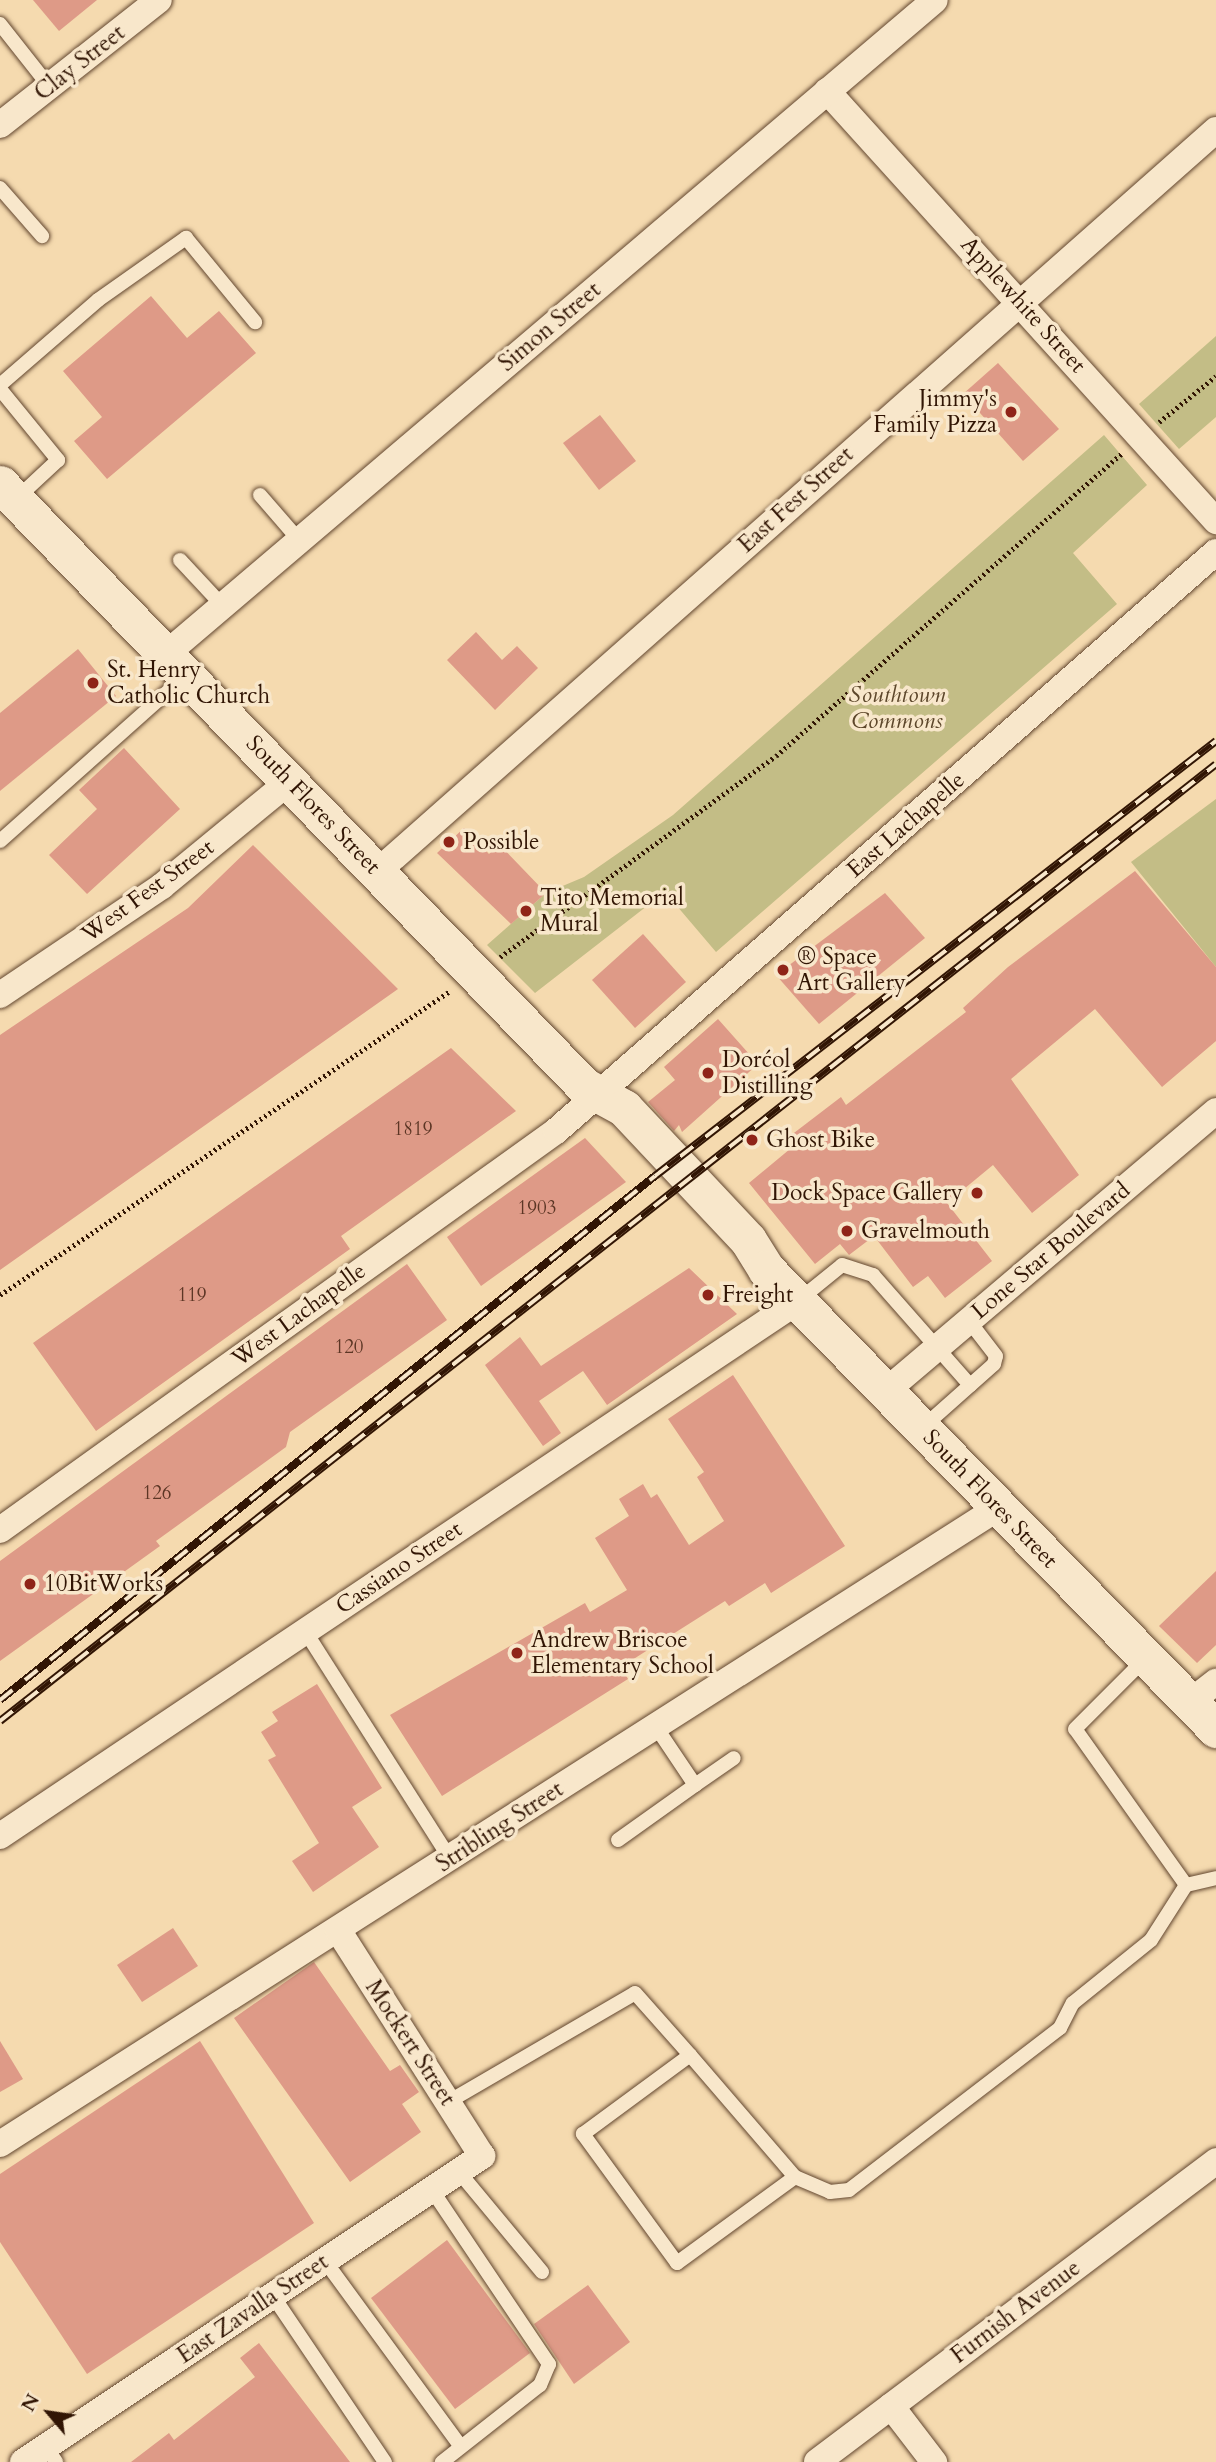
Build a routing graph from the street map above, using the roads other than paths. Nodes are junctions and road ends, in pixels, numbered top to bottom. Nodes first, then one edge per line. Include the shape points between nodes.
1 (159, 0) edge
2 (935, 0) edge
3 (0, 23) edge
4 (49, 86) junction
5 (827, 91) junction
6 (0, 125) edge
7 (1216, 130) edge
8 (0, 188) edge
9 (42, 236) dead end
10 (1020, 302) junction
11 (255, 322) dead end
12 (0, 387) edge
13 (8, 492) edge
14 (260, 495) dead end
15 (1216, 521) edge
16 (299, 540) junction
17 (1216, 552) edge
18 (180, 560) dead end
19 (222, 605) junction
20 (176, 664) junction
21 (290, 781) junction
22 (0, 841) edge
23 (377, 872) junction
24 (0, 995) edge
25 (596, 1098) junction
26 (1216, 1111) edge
27 (798, 1301) junction
28 (969, 1321) junction
29 (938, 1347) junction
30 (970, 1385) junction
31 (886, 1391) junction
32 (921, 1428) junction
33 (998, 1508) junction
34 (0, 1530) edge
35 (305, 1631) junction
36 (1146, 1658) junction
37 (1203, 1692) edge
38 (656, 1727) junction
39 (1216, 1729) edge
40 (734, 1758) dead end
41 (695, 1785) junction
42 (0, 1836) edge
43 (618, 1840) dead end
44 (450, 1859) junction
45 (1216, 1878) edge
46 (1186, 1885) junction
47 (338, 1930) junction
48 (690, 2055) junction
49 (448, 2102) junction
50 (0, 2144) edge
51 (482, 2156) joint
52 (1216, 2161) edge
53 (458, 2172) junction
54 (795, 2177) junction
55 (432, 2190) junction
56 (325, 2261) junction
57 (542, 2272) dead end
58 (273, 2296) junction
59 (891, 2406) junction
60 (461, 2447) junction
61 (51, 2454) edge
62 (23, 2462) edge
63 (385, 2462) edge
64 (442, 2462) edge
65 (817, 2462) edge
66 (934, 2462) edge

1 - 4 street, Clay Street
2 - 5 street, Simon Street
3 - 4 lane
4 - 6 street, Clay Street
5 - 10 street, Applewhite Street
5 - 16 street, Simon Street
7 - 10 street, East Fest Street
8 - 9 lane
10 - 15 street, Applewhite Street
10 - 23 street, East Fest Street
11 - 12 lane via 186,238 98,300
12 - 13 lane via 58,460
13 - 20 main road, South Flores Street
14 - 16 lane
16 - 19 street, Simon Street
17 - 25 street, East Lachapelle
18 - 19 lane
19 - 20 street, Simon Street
20 - 21 main road, South Flores Street
20 - 22 lane
21 - 23 main road, South Flores Street
21 - 24 street, West Fest Street via 162,886
23 - 25 main road, South Flores Street
25 - 27 main road, South Flores Street via 606,1124 655,1176 731,1252 765,1269
25 - 34 street, West Lachapelle
26 - 28 street, Lone Star Boulevard
27 - 29 lane via 842,1265 873,1275
27 - 31 main road, South Flores Street
27 - 35 street, Cassiano Street
28 - 29 street, Lone Star Boulevard
28 - 30 lane via 996,1356
29 - 30 lane
29 - 31 street, Lone Star Boulevard
30 - 32 lane
31 - 32 main road, South Flores Street
32 - 33 main road, South Flores Street
33 - 36 main road, South Flores Street
33 - 38 street, Stribling Street
35 - 42 street, Cassiano Street
35 - 44 lane
36 - 37 main road, South Flores Street
36 - 46 lane via 1075,1728
37 - 39 main road, South Flores Street
38 - 41 lane
38 - 44 street, Stribling Street
40 - 41 lane
41 - 43 lane
44 - 47 street, Stribling Street
45 - 46 lane
46 - 54 lane via 1152,1940 1073,2003 1060,2028 849,2190 830,2192
47 - 49 street, Mockert Street
47 - 50 street, Stribling Street
48 - 49 lane via 635,1993
48 - 54 lane
48 - 54 lane via 583,2134 677,2263
49 - 51 street, Mockert Street
51 - 53 street, East Zavalla Street
52 - 59 street, Furnish Avenue
53 - 55 street, East Zavalla Street
53 - 57 lane
55 - 56 street, East Zavalla Street
55 - 60 lane via 550,2364 540,2385
56 - 58 street, East Zavalla Street
56 - 60 lane
58 - 61 street, East Zavalla Street
58 - 63 lane
59 - 65 street, Furnish Avenue
59 - 66 street
60 - 64 lane
61 - 62 street, East Zavalla Street

